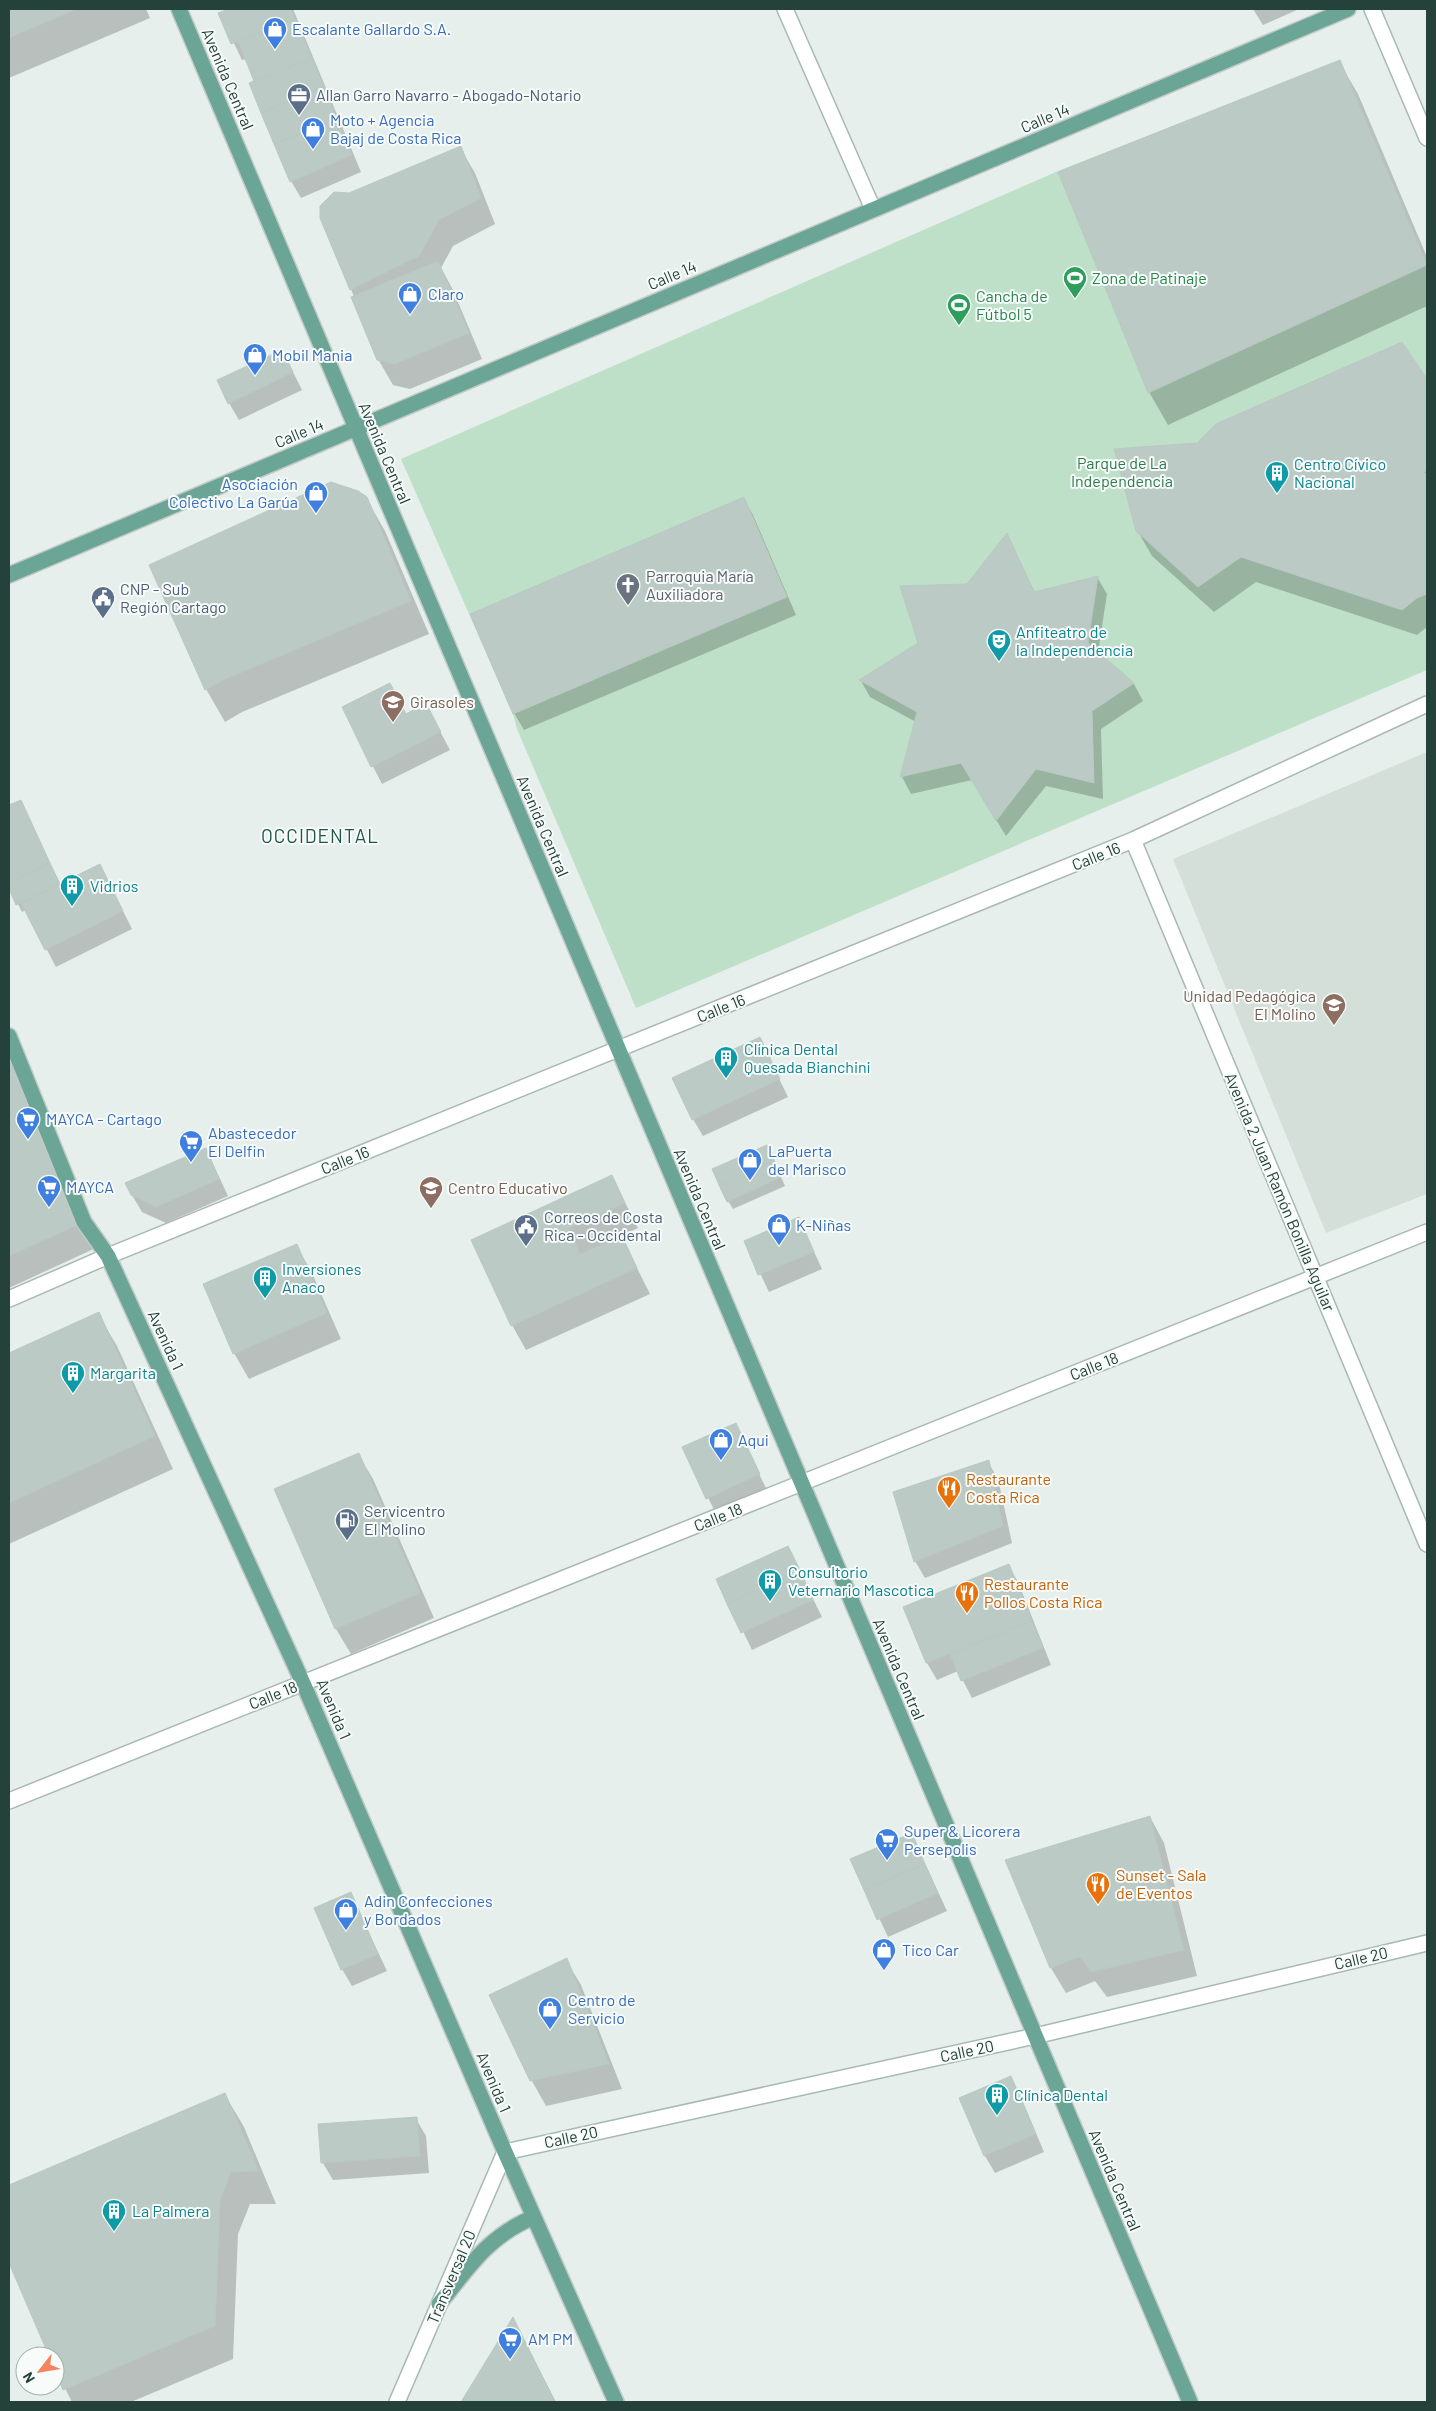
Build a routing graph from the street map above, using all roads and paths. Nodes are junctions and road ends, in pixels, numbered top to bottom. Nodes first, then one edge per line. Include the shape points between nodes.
1 (179, 9) edge
2 (785, 9) edge
3 (1348, 9) edge
4 (1372, 9) edge
5 (1427, 138) edge
6 (874, 209) junction
7 (356, 428) junction
8 (9, 575) edge
9 (1427, 704) edge
10 (1133, 840) junction
11 (9, 1036) edge
12 (618, 1049) junction
13 (1427, 1232) edge
14 (108, 1256) junction
15 (1315, 1277) junction
16 (9, 1299) edge
17 (802, 1483) junction
18 (1427, 1544) edge
19 (303, 1683) junction
20 (9, 1801) edge
21 (1427, 1942) edge
22 (1035, 2036) junction
23 (505, 2152) junction
24 (534, 2216) junction
25 (439, 2304) junction
26 (397, 2402) edge
27 (616, 2402) edge
28 (1190, 2402) edge

1 - 7 main road, Avenida Central
2 - 6 street
3 - 6 main road, Calle 14
4 - 5 street
6 - 7 main road, Calle 14
7 - 8 main road, Calle 14
7 - 12 main road, Avenida Central
9 - 10 street, Calle 16
10 - 12 street, Calle 16
10 - 15 street, Avenida 2 Juan Ramón Bonilla Aguilar
11 - 14 main road, Avenida 1 via 84,1222
12 - 14 street, Calle 16
12 - 17 main road, Avenida Central
13 - 15 street, Calle 18
14 - 16 street, Calle 16
14 - 19 main road, Avenida 1
15 - 17 street, Calle 18
15 - 18 street, Avenida 2 Juan Ramón Bonilla Aguilar
17 - 19 street, Calle 18
17 - 22 main road, Avenida Central
19 - 20 street, Calle 18
19 - 23 main road, Avenida 1
21 - 22 street, Calle 20
22 - 23 street, Calle 20
22 - 28 main road, Avenida Central
23 - 24 main road, Avenida 1
23 - 25 street, Transversal 20
24 - 25 main road via 512,2226 484,2248
24 - 27 main road, Avenida 1
25 - 26 street, Transversal 20

